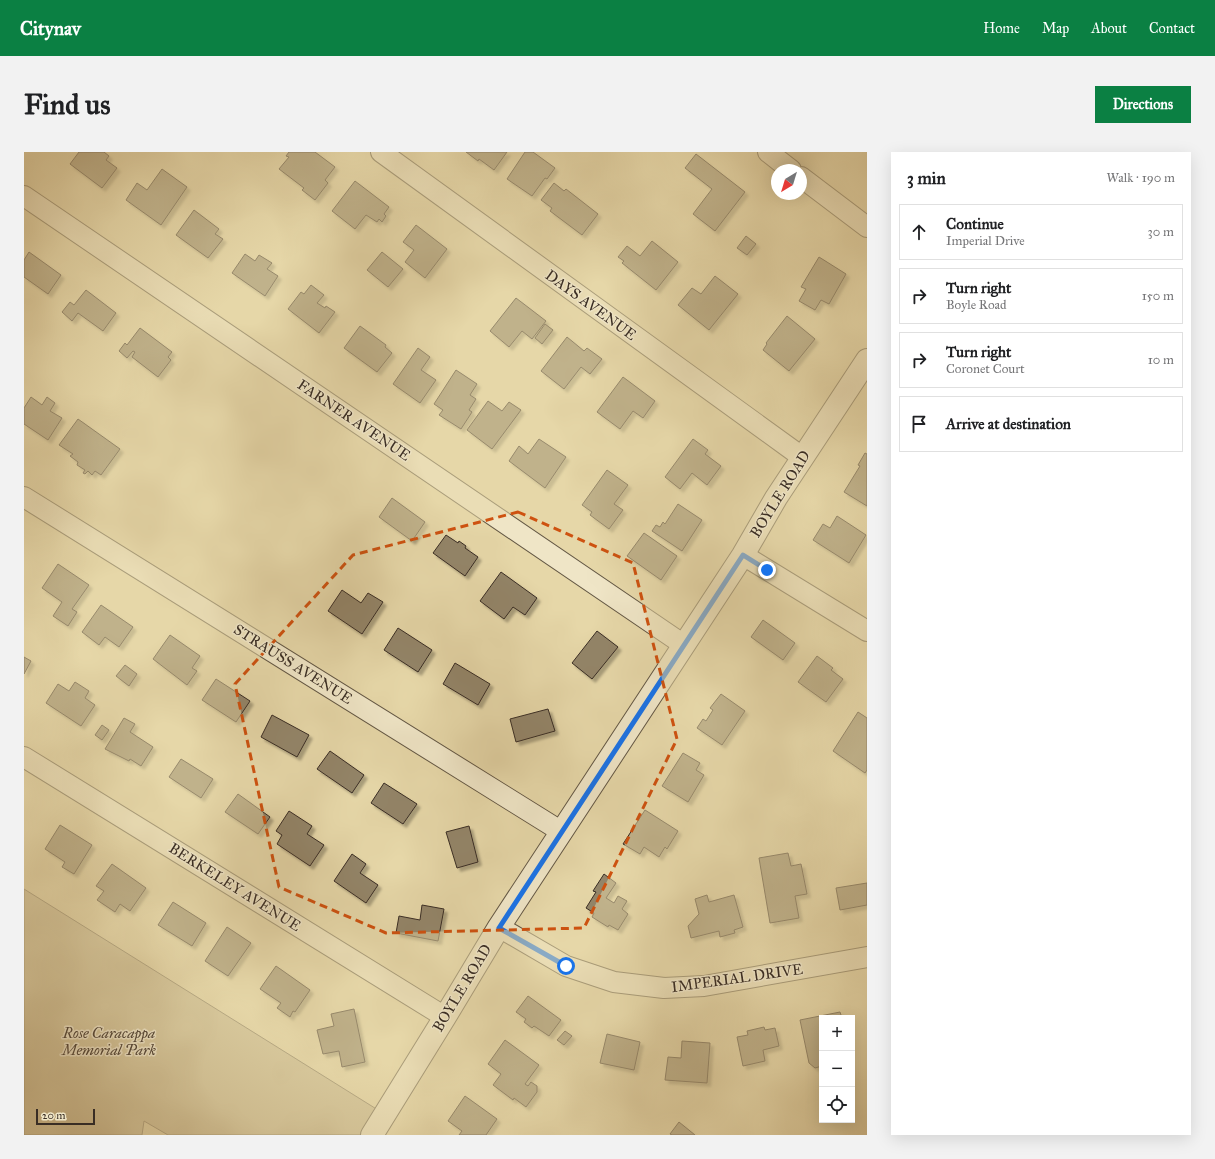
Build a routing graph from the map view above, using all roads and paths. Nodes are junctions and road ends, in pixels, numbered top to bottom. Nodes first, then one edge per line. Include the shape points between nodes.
1 (381, 152) edge
2 (768, 152) edge
3 (783, 164) edge
4 (807, 182) edge
5 (24, 196) edge
6 (867, 227) edge
7 (867, 360) edge
8 (802, 457) junction
9 (24, 497) edge
10 (743, 555) junction
11 (867, 631) edge
12 (684, 645) junction
13 (24, 757) edge
14 (562, 832) junction
15 (499, 928) junction
16 (867, 957) edge
17 (445, 1017) junction
18 (372, 1135) edge

1 - 8 street, DAYS AVENUE
2 - 3 street
4 - 6 street
5 - 12 street, FARNER AVENUE
7 - 8 street, BOYLE ROAD
8 - 10 street, BOYLE ROAD
9 - 14 street, STRAUSS AVENUE
10 - 11 street
10 - 12 street, BOYLE ROAD
12 - 14 street, BOYLE ROAD
13 - 17 street, BERKELEY AVENUE
14 - 15 street, BOYLE ROAD
15 - 16 street, IMPERIAL DRIVE via 566,966 614,982 664,988 704,986
15 - 17 street, BOYLE ROAD
17 - 18 street, BOYLE ROAD

